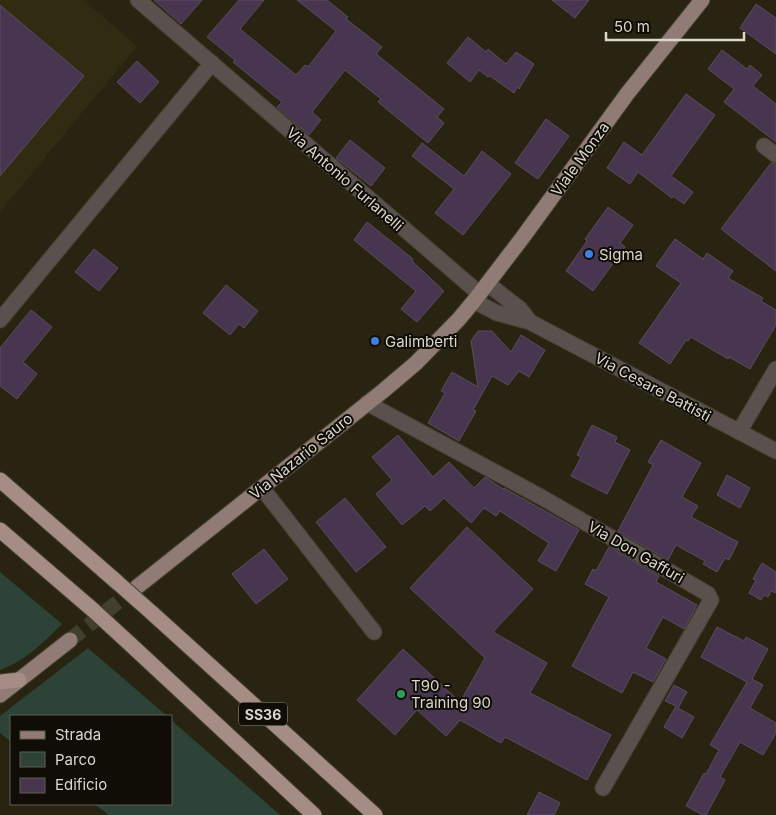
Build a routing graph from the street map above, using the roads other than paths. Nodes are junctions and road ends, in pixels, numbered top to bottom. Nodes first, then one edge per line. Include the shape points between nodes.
1 (138, 0) edge
2 (702, 0) edge
3 (212, 64) junction
4 (481, 293) junction
5 (459, 319) joint
6 (0, 320) edge
7 (530, 322) junction
8 (776, 369) edge
9 (367, 403) junction
10 (739, 432) junction
11 (776, 451) edge
12 (0, 480) edge
13 (262, 488) junction
14 (0, 530) edge
15 (137, 587) tunnel mouth
16 (374, 632) dead end
17 (70, 640) tunnel mouth
18 (19, 680) junction
19 (0, 682) edge
20 (0, 695) edge
21 (603, 788) dead end
22 (314, 815) edge
23 (375, 815) edge

1 - 3 street, Via Antonio Furlanelli
2 - 4 main road, Viale Monza via 627,94
3 - 4 street, Via Antonio Furlanelli
3 - 6 street
4 - 5 main road, Viale Monza
4 - 7 street, Via Cesare Battisti via 497,313
4 - 7 street, Via Cesare Battisti via 498,291
5 - 9 main road, Via Nazario Sauro via 416,363
7 - 10 street, Via Cesare Battisti
8 - 10 street
9 - 13 main road, Via Nazario Sauro
9 - 21 street, Via Don Gaffuri via 543,498 708,594 711,600
10 - 11 street, Via Cesare Battisti
12 - 23 highway, SS36, bridge
13 - 15 main road, Via Nazario Sauro
13 - 16 street
14 - 22 highway, SS36, bridge via 93,610
17 - 18 main road
18 - 19 highway
18 - 20 main road

